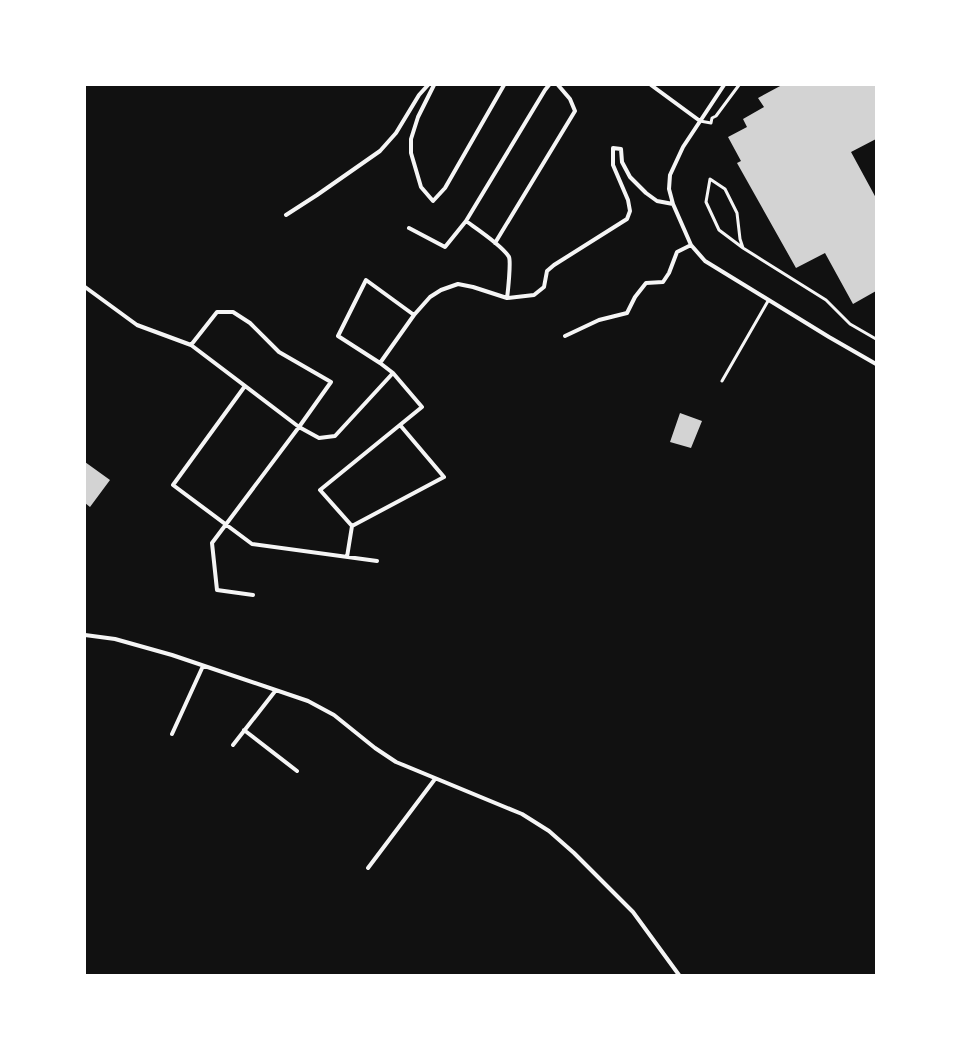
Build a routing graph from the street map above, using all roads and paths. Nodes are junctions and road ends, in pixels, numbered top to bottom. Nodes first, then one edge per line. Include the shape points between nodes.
1 (428, 85) edge
2 (434, 85) edge
3 (504, 85) edge
4 (549, 85) edge
5 (558, 85) edge
6 (651, 85) edge
7 (724, 85) edge
8 (739, 85) edge
9 (700, 121) junction
10 (672, 204) junction
11 (286, 215) dead end
12 (466, 221) junction
13 (409, 228) dead end
14 (495, 243) junction
15 (691, 244) junction
16 (743, 248) junction
17 (85, 287) edge
18 (508, 298) junction
19 (768, 301) junction
20 (414, 315) junction
21 (565, 336) dead end
22 (876, 339) edge
23 (191, 345) junction
24 (380, 363) junction
25 (876, 364) edge
26 (393, 373) junction
27 (722, 381) dead end
28 (245, 386) junction
29 (400, 425) junction
30 (299, 427) junction
31 (226, 525) junction
32 (352, 526) junction
33 (347, 557) junction
34 (377, 561) dead end
35 (253, 595) dead end
36 (85, 635) edge
37 (203, 666) junction
38 (276, 690) junction
39 (244, 730) junction
40 (172, 734) dead end
41 (233, 745) dead end
42 (297, 771) dead end
43 (435, 779) junction
44 (368, 868) dead end
45 (679, 975) edge

1 - 11 street via 396,133 380,151
2 - 3 street via 418,117 411,139 411,152 421,187 433,201 445,188
4 - 12 street
5 - 14 street via 570,99 574,111
6 - 9 street
7 - 9 street
8 - 9 lane via 712,118 711,123
9 - 10 street via 683,147 670,175
10 - 15 street
10 - 18 street via 657,201 646,193 630,177 622,162 621,149 612,148 613,165 628,200 630,211 627,219 550,268 544,287 534,295
12 - 13 street via 445,247
12 - 14 street
14 - 18 street via 509,258
15 - 19 street via 705,261
15 - 21 street via 677,252 663,282 646,283 627,313 599,320
16 - 16 lane via 719,230 706,202 710,179 725,189 737,213
16 - 22 lane via 826,300 850,324
17 - 23 street via 137,325
18 - 20 street via 458,284 430,297
19 - 25 street
19 - 27 lane
20 - 24 street
20 - 24 street via 366,280 338,336
23 - 28 street
23 - 30 street via 217,312 233,312 250,323 279,352 331,382
24 - 26 street
26 - 29 street via 422,406
26 - 30 street via 335,436 319,438
28 - 30 street
28 - 31 street via 173,485
29 - 32 street via 320,490
29 - 32 street via 444,477
30 - 31 street
31 - 33 street via 252,544
31 - 35 street via 212,543 217,590
32 - 33 street
33 - 34 street
36 - 37 street via 115,640
37 - 38 street
37 - 40 street
38 - 39 street
38 - 43 street via 308,701 334,715 396,762
39 - 41 street
39 - 42 street
43 - 44 street
43 - 45 street via 522,814 549,831 633,912

